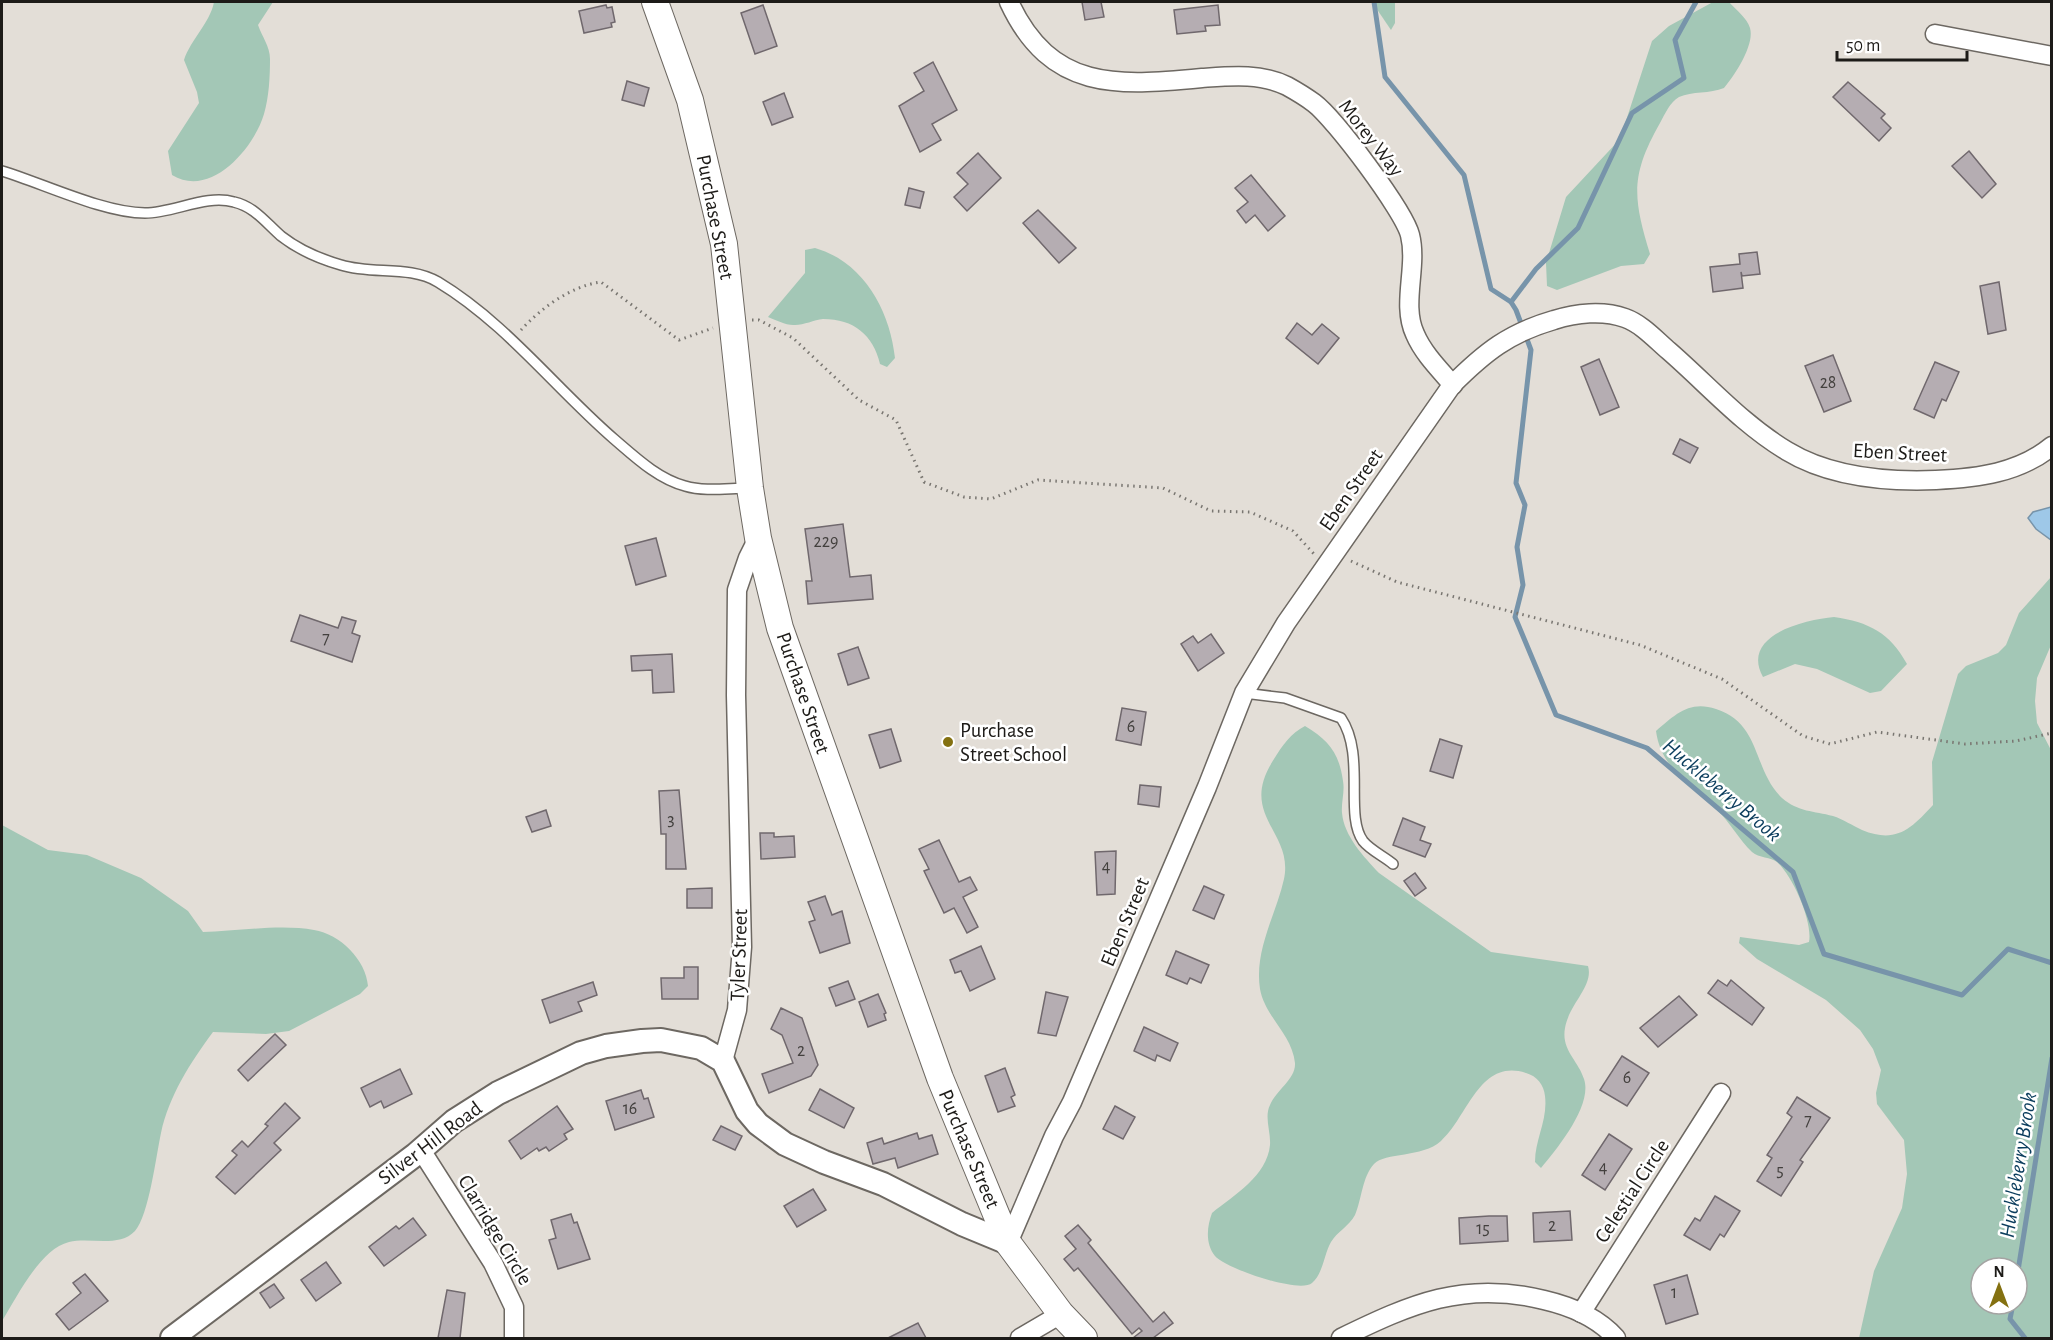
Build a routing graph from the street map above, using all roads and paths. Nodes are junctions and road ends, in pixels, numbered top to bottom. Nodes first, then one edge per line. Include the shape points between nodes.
1 (655, 2) edge
2 (1009, 2) edge
3 (1935, 34) dead end
4 (2052, 56) edge
5 (2, 171) edge
6 (732, 322) junction
7 (512, 340) junction
8 (1453, 385) junction
9 (2052, 446) edge
10 (750, 488) junction
11 (758, 537) junction
12 (1330, 560) junction
13 (1244, 693) junction
14 (2052, 733) edge
15 (1393, 864) dead end
16 (723, 1061) junction
17 (1721, 1093) dead end
18 (421, 1150) junction
19 (1008, 1243) junction
20 (1581, 1313) junction
21 (1061, 1314) junction
22 (172, 1338) edge
23 (514, 1338) edge
24 (1020, 1338) edge
25 (1084, 1338) edge
26 (1341, 1338) edge
27 (1616, 1338) edge

1 - 6 main road, Purchase Street via 690,100 724,244
2 - 8 street, Morey Way via 1037,45 1085,77 1137,84 1230,76 1261,78 1286,86 1315,103 1353,145 1410,232 1410,314 1414,332 1422,348
3 - 4 street
5 - 7 lane via 144,213 202,202 232,201 250,207 281,236 320,259 354,269 409,272 436,281 469,302
6 - 7 path via 679,340 601,282 583,285 535,315
6 - 10 main road, Purchase Street
6 - 12 path via 759,320 793,338 859,400 896,420 924,482 964,497 991,499 1038,480 1163,488 1211,511 1250,512 1293,531
7 - 10 lane via 639,461 673,482 705,489
8 - 9 street, Eben Street via 1473,363 1511,335 1572,315 1605,313 1627,318 1653,336 1729,407 1767,437 1810,463 1837,471 1909,480 1955,479 2023,466
8 - 12 street, Eben Street
10 - 11 main road, Purchase Street
11 - 16 street, Tyler Street via 738,590 736,695 742,947 738,1010
11 - 19 main road, Purchase Street via 788,650 940,1078
12 - 13 street, Eben Street
12 - 14 path via 1397,582 1640,645 1722,679 1803,736 1830,744 1877,732 1965,744 2016,741
13 - 15 lane via 1285,698 1341,718 1353,741 1356,823 1363,841
13 - 19 street, Eben Street via 1072,1102
16 - 18 street, Silver Hill Road via 701,1048 661,1040 581,1053 498,1094 454,1121
16 - 19 street via 747,1111 785,1144 883,1184
17 - 20 street, Celestial Circle
18 - 22 street, Silver Hill Road
18 - 23 street, Clarridge Circle via 493,1263 514,1307
19 - 21 main road, Purchase Street
20 - 26 street via 1567,1305 1520,1294 1478,1291 1436,1298
20 - 27 street
21 - 24 street
21 - 25 main road, Purchase Street

